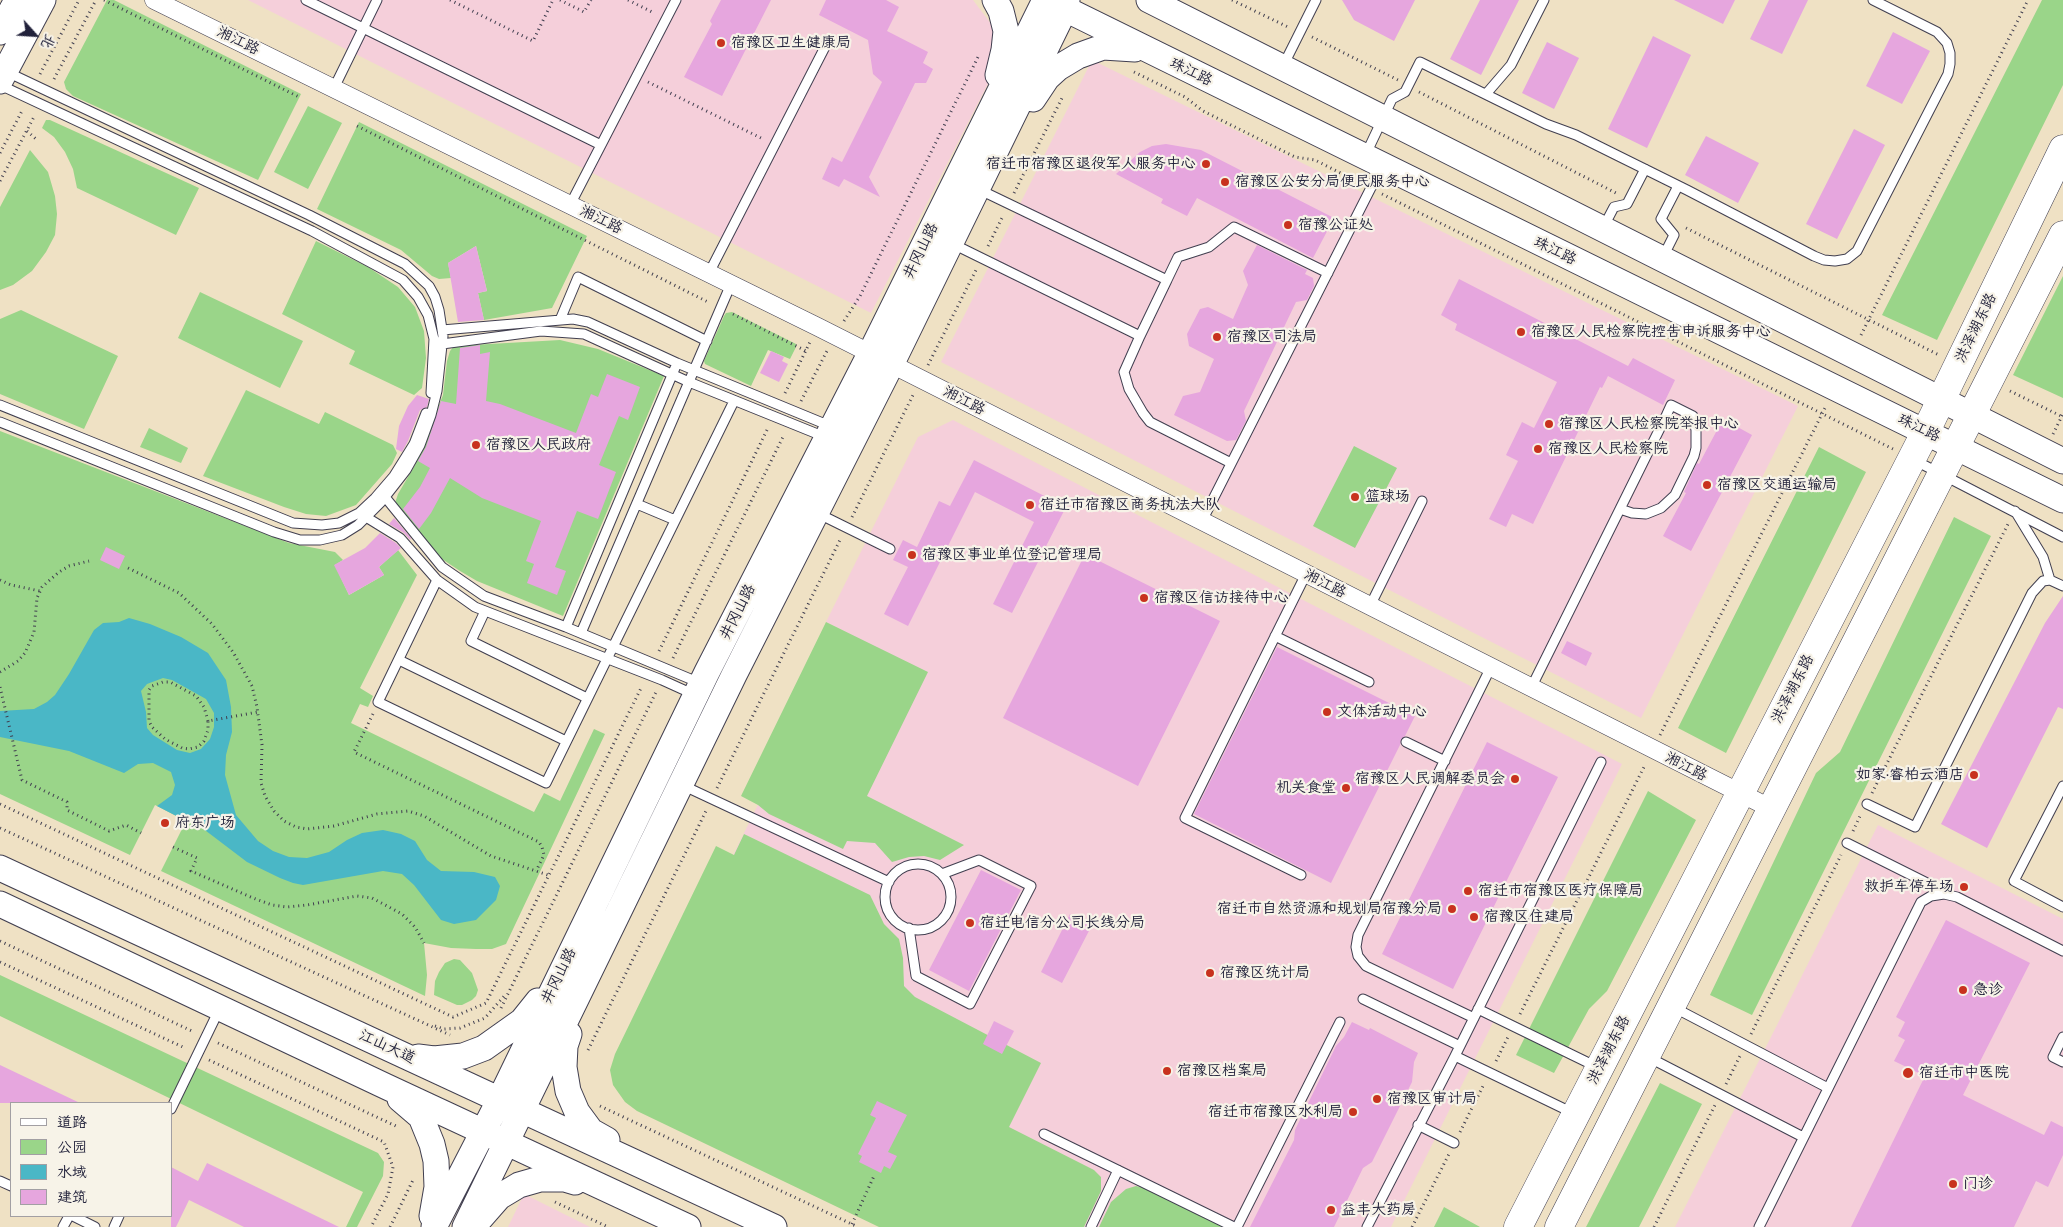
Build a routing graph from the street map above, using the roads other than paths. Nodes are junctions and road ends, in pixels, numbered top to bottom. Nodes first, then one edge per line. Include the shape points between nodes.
1 (17, 0) edge
2 (43, 0) edge
3 (154, 0) edge
4 (306, 0) edge
5 (377, 0) edge
6 (676, 0) edge
7 (995, 0) edge
8 (1148, 0) edge
9 (1316, 0) edge
10 (1544, 0) edge
11 (1873, 0) edge
12 (1056, 2) edge
13 (363, 28) junction
14 (0, 32) edge
15 (827, 44) dead end
16 (1152, 52) junction
17 (1282, 68) junction
18 (2, 79) edge
19 (334, 88) junction
20 (1486, 94) junction
21 (1383, 119) junction
22 (601, 145) junction
23 (2063, 149) edge
24 (1373, 162) junction
25 (1645, 169) junction
26 (969, 180) junction
27 (1678, 186) junction
28 (570, 205) junction
29 (1602, 229) junction
30 (2063, 234) edge
31 (941, 238) junction
32 (1662, 259) junction
33 (1328, 272) junction
34 (709, 273) junction
35 (1167, 280) junction
36 (731, 284) junction
37 (560, 320) junction
38 (442, 330) junction
39 (1140, 336) junction
40 (707, 341) junction
41 (442, 344) junction
42 (881, 359) junction
43 (677, 364) junction
44 (694, 370) junction
45 (672, 373) junction
46 (689, 382) junction
47 (1941, 399) junction
48 (734, 400) junction
49 (0, 405) edge
50 (1973, 415) junction
51 (0, 422) edge
52 (1926, 431) junction
53 (830, 432) junction
54 (1957, 446) junction
55 (2054, 456) edge
56 (1912, 459) junction
57 (1231, 464) junction
58 (1942, 474) junction
59 (385, 496) junction
60 (2063, 500) edge
61 (1422, 501) dead end
62 (637, 504) junction
63 (806, 507) junction
64 (1620, 509) junction
65 (2015, 511) junction
66 (366, 517) junction
67 (675, 520) junction
68 (1202, 521) junction
69 (2063, 537) edge
70 (890, 549) dead end
71 (1306, 574) junction
72 (437, 580) junction
73 (2050, 580) junction
74 (2063, 586) edge
75 (1370, 606) junction
76 (485, 610) junction
77 (566, 627) junction
78 (581, 633) junction
79 (1275, 636) junction
80 (612, 646) junction
81 (606, 658) junction
82 (399, 660) junction
83 (1491, 668) junction
84 (1369, 682) dead end
85 (1531, 688) junction
86 (710, 695) junction
87 (587, 698) junction
88 (566, 741) junction
89 (1406, 742) dead end
90 (1445, 761) junction
91 (1601, 762) dead end
92 (669, 778) junction
93 (2063, 786) edge
94 (1740, 793) junction
95 (1867, 804) road end
96 (1770, 808) junction
97 (1847, 843) road end
98 (0, 868) edge
99 (942, 874) junction
100 (1301, 875) dead end
101 (889, 882) junction
102 (1956, 898) junction
103 (0, 904) edge
104 (2063, 908) edge
105 (908, 928) junction
106 (2063, 951) edge
107 (561, 972) junction
108 (585, 982) junction
109 (1363, 999) dead end
110 (1671, 1006) junction
111 (220, 1008) junction
112 (1478, 1009) junction
113 (1474, 1018) junction
114 (1340, 1022) dead end
115 (2063, 1037) edge
116 (1460, 1046) junction
117 (406, 1056) junction
118 (1455, 1056) junction
119 (1645, 1056) junction
120 (2063, 1062) edge
121 (1599, 1068) junction
122 (384, 1086) junction
123 (1828, 1088) junction
124 (500, 1099) junction
125 (172, 1107) edge
126 (524, 1110) junction
127 (1576, 1115) junction
128 (1418, 1125) junction
129 (482, 1132) junction
130 (1044, 1134) dead end
131 (1803, 1137) junction
132 (507, 1143) junction
133 (1454, 1143) road end
134 (1118, 1170) junction
135 (671, 1179) junction
136 (613, 1192) junction
137 (75, 1217) edge
138 (679, 1225) edge
139 (95, 1227) edge
140 (430, 1227) edge
141 (434, 1227) edge
142 (465, 1227) edge
143 (474, 1227) edge
144 (774, 1227) edge
145 (1091, 1227) edge
146 (1236, 1227) edge
147 (1367, 1227) edge
148 (1518, 1227) edge
149 (1559, 1227) edge
150 (1759, 1227) edge

1 - 14 street
2 - 18 street
3 - 19 street, 湘江路
4 - 13 lane
5 - 13 lane
6 - 22 lane
7 - 26 street via 1006,31 1004,50
8 - 17 street
9 - 17 lane
10 - 20 lane via 1512,65
11 - 27 lane via 1937,32 1947,43 1950,64 1948,74 1857,251 1847,259 1824,260
12 - 16 street, 珠江路
12 - 26 street, 井冈山路
13 - 19 lane
13 - 22 lane
15 - 34 lane
16 - 24 street, 珠江路
16 - 26 street via 1103,47 1058,68
17 - 21 street
18 - 38 lane via 309,215 405,264 429,286 435,297
18 - 49 lane via 312,231 403,280 428,315 434,339 432,386 414,444 394,476 375,498 359,513 339,523 293,523
19 - 28 street, 湘江路
20 - 21 lane via 1420,62 1405,92 1392,99
20 - 25 lane
21 - 24 lane
21 - 29 street
22 - 28 lane
23 - 47 main road, 洪泽湖东路
24 - 33 lane via 1370,188
24 - 52 street, 珠江路
25 - 27 lane
25 - 29 lane via 1630,200 1614,207
26 - 31 street, 井冈山路
26 - 35 lane via 1009,204
27 - 32 lane via 1661,220 1674,235
28 - 34 street, 湘江路
29 - 32 street
30 - 50 main road
31 - 39 lane
31 - 42 street, 井冈山路
32 - 47 street
33 - 35 lane via 1234,226 1210,247 1178,257
33 - 57 lane
34 - 36 street, 湘江路
35 - 39 lane
36 - 40 lane
36 - 42 street, 湘江路
37 - 38 lane
37 - 40 lane via 578,277
37 - 43 lane via 588,322
38 - 41 lane
39 - 57 lane via 1124,372 1129,389 1143,413 1150,422
40 - 44 lane
41 - 45 lane via 541,330 584,334
41 - 59 lane via 437,391 423,437 406,470
42 - 53 street, 井冈山路
42 - 63 street, 井冈山路
42 - 68 street, 湘江路
43 - 44 lane
43 - 45 lane
44 - 46 lane
44 - 53 lane via 796,411
45 - 46 lane
45 - 77 lane
46 - 48 lane
46 - 62 lane
47 - 50 street
47 - 52 main road, 洪泽湖东路
48 - 53 lane via 790,423
48 - 67 lane
50 - 54 main road
50 - 55 street
51 - 66 lane via 300,540 342,535
52 - 54 street, 珠江路
52 - 56 main road, 洪泽湖东路
53 - 63 street, 井冈山路
54 - 58 main road
54 - 60 street, 珠江路
56 - 58 lane
56 - 94 main road, 洪泽湖东路
57 - 68 lane
58 - 65 lane
58 - 96 main road
59 - 66 lane
59 - 77 lane via 442,567 484,596
61 - 75 lane
62 - 67 lane
62 - 78 lane
63 - 70 lane
63 - 86 street, 井冈山路
64 - 64 lane via 1646,514 1661,508 1675,495 1696,448 1693,416 1671,405
64 - 85 lane
65 - 69 lane
65 - 73 lane via 2043,558
66 - 72 lane via 400,538
67 - 80 lane
68 - 71 street, 湘江路
71 - 75 street, 湘江路
71 - 79 lane
72 - 76 lane via 475,607
72 - 82 lane
73 - 74 lane
73 - 95 lane via 2043,581 2032,593 1914,827
75 - 83 street, 湘江路
76 - 81 lane
76 - 87 lane via 471,641
77 - 78 lane
78 - 80 lane
79 - 84 lane
79 - 100 lane via 1185,818
80 - 81 lane
80 - 86 lane via 668,669
81 - 86 lane
81 - 87 lane
82 - 88 lane
82 - 88 lane via 378,702 546,783
83 - 85 street, 湘江路
83 - 90 lane
85 - 94 street, 湘江路
86 - 92 street, 井冈山路
87 - 88 lane
89 - 90 lane
90 - 113 lane via 1358,935 1356,947 1366,966
91 - 112 lane
92 - 101 lane
92 - 107 street, 井冈山路
92 - 108 street, 井冈山路
93 - 104 lane via 2014,882
94 - 96 street, 湘江路
94 - 121 main road, 洪泽湖东路
96 - 110 main road
97 - 102 lane
98 - 117 street, 江山大道
99 - 101 lane via 928,866 913,864 903,868
99 - 105 lane via 951,893 946,913 931,927 920,930
99 - 105 lane via 979,860 1031,886 970,1004 916,976
101 - 105 lane via 885,893 888,910
102 - 106 lane
102 - 123 lane via 1944,894 1921,902
103 - 111 street
107 - 117 street via 522,1021 480,1050 447,1058
107 - 124 street, 井冈山路
108 - 126 street, 井冈山路
108 - 135 street via 565,1046 568,1091 577,1112 591,1131
109 - 116 lane
110 - 119 main road
110 - 123 lane
111 - 122 street
111 - 125 lane
112 - 113 lane
112 - 121 lane
113 - 116 lane
114 - 146 lane
115 - 120 lane via 2053,1057
116 - 118 lane
117 - 124 street, 江山大道
118 - 127 lane
118 - 128 lane
119 - 131 lane
119 - 149 main road
121 - 127 main road, 洪泽湖东路
122 - 129 street
122 - 140 street via 421,1117 432,1144 437,1187
123 - 131 lane
124 - 126 street, 江山大道
124 - 129 street, 井冈山路
126 - 132 street, 井冈山路
126 - 135 street, 江山大道
127 - 148 main road, 洪泽湖东路
128 - 133 lane
128 - 147 lane
129 - 132 street
129 - 141 street, 井冈山路
130 - 134 lane
131 - 150 lane
132 - 136 street
132 - 142 street, 井冈山路
134 - 145 lane
134 - 146 lane
135 - 144 street, 江山大道
136 - 138 street
136 - 143 street via 565,1180 540,1179 518,1185 499,1196
137 - 139 lane

